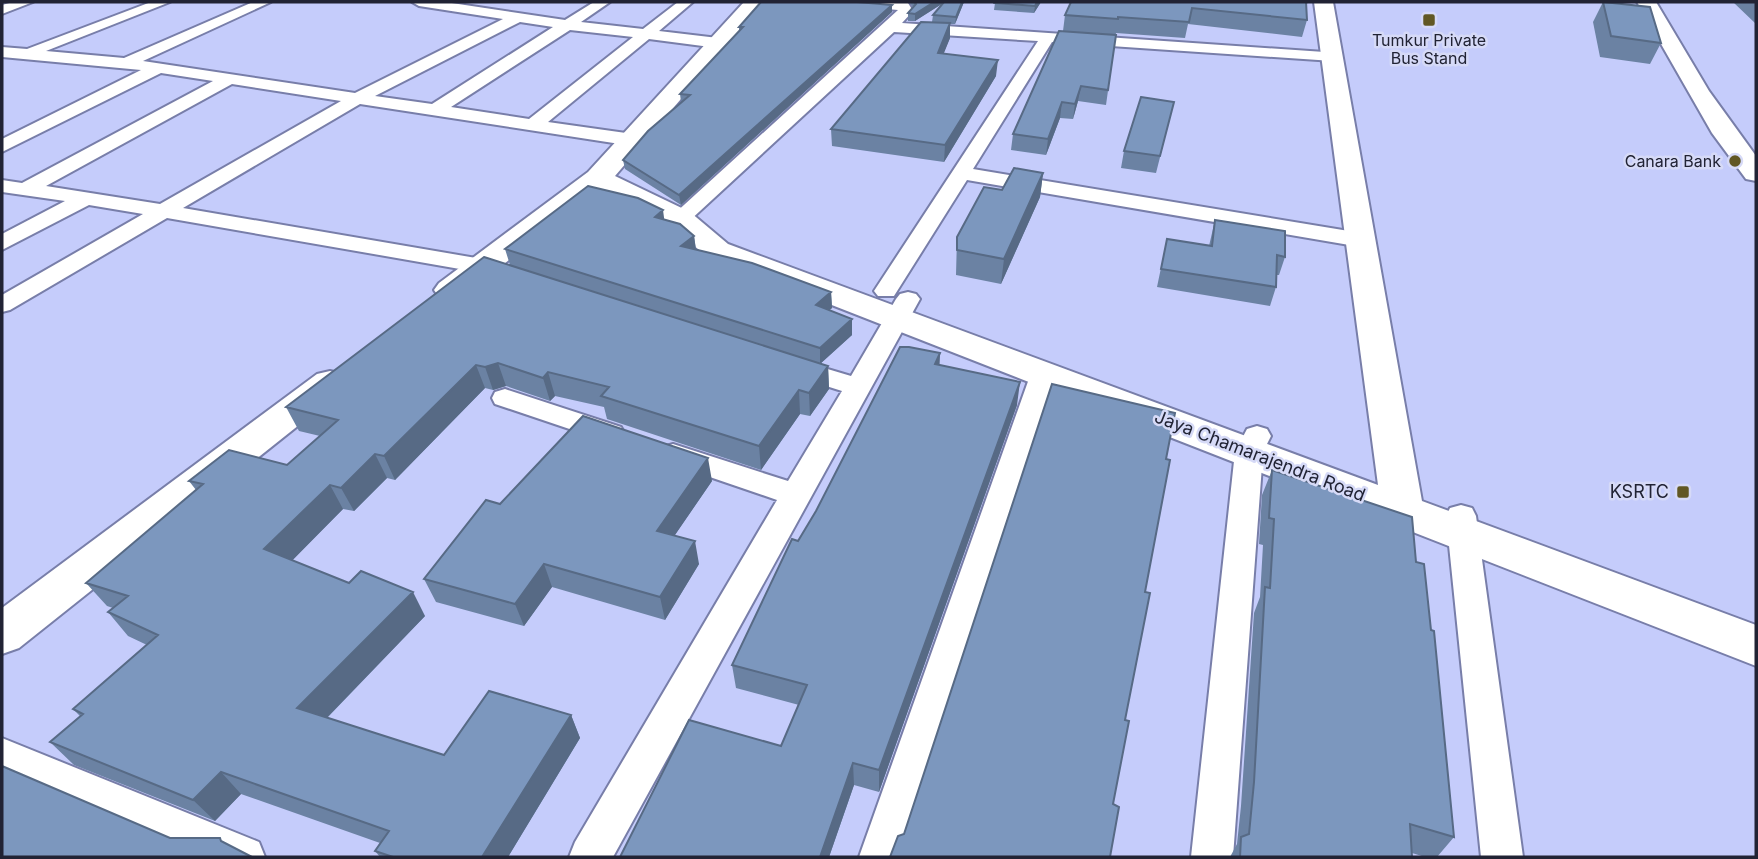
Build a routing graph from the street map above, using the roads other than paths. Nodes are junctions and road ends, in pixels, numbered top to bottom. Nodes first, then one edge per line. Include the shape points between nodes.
1 (26, 2) edge
2 (163, 2) edge
3 (264, 2) edge
4 (419, 2) edge
5 (576, 2) edge
6 (686, 2) edge
7 (754, 2) edge
8 (853, 2) edge
9 (1324, 2) edge
10 (1646, 2) edge
11 (601, 3) edge
12 (2, 10) edge
13 (515, 10) edge
14 (567, 25) junction
15 (890, 27) junction
16 (646, 35) junction
17 (1048, 37) junction
18 (718, 43) junction
19 (2, 52) edge
20 (25, 54) junction
21 (1333, 56) junction
22 (126, 63) junction
23 (159, 68) junction
24 (230, 79) junction
25 (358, 98) junction
26 (435, 110) junction
27 (533, 125) junction
28 (634, 140) junction
29 (2, 146) edge
30 (961, 173) junction
31 (1756, 173) edge
32 (598, 178) junction
33 (2, 187) edge
34 (26, 189) junction
35 (86, 198) junction
36 (163, 212) junction
37 (686, 223) junction
38 (1361, 240) junction
39 (2, 243) edge
40 (482, 266) junction
41 (520, 278) edge
42 (897, 302) junction
43 (2, 304) edge
44 (427, 308) edge
45 (362, 358) edge
46 (767, 358) edge
47 (1044, 373) junction
48 (858, 387) junction
49 (505, 398) dead end
50 (1253, 444) junction
51 (796, 495) junction
52 (1402, 503) junction
53 (1462, 525) junction
54 (1756, 619) edge
55 (2, 634) edge
56 (1756, 646) edge
57 (2, 756) edge
58 (244, 857) edge
59 (590, 857) edge
60 (880, 857) edge
61 (1212, 857) edge
62 (1502, 857) edge

1 - 12 street
2 - 20 street
3 - 22 street
4 - 13 street via 489,14
5 - 11 street
6 - 16 street
7 - 18 main road
8 - 15 street via 904,6 906,11
9 - 21 main road
10 - 31 main road via 1689,77
11 - 14 street
13 - 14 street
13 - 25 street
14 - 16 street
14 - 26 street
15 - 17 street
15 - 37 street
16 - 18 street
16 - 27 street
17 - 21 street
17 - 30 street
18 - 28 main road
19 - 20 street
20 - 22 street
21 - 38 main road
22 - 23 street
23 - 24 street
23 - 29 street
24 - 25 street
24 - 34 street
25 - 26 street
25 - 36 street
26 - 27 street
27 - 28 street
28 - 32 main road
30 - 38 street
30 - 42 street
32 - 37 main road, Jaya Chamarajendra Road
32 - 40 main road
33 - 34 street
34 - 35 street
35 - 36 street
35 - 39 street
36 - 40 street
36 - 43 street
37 - 42 main road, Jaya Chamarajendra Road via 717,250
38 - 52 main road
40 - 41 street
40 - 44 main road
42 - 47 main road, Jaya Chamarajendra Road
42 - 48 street
42 - 50 main road, Jaya Chamarajendra Road
45 - 55 main road
46 - 48 street
47 - 50 main road, Jaya Chamarajendra Road
47 - 60 street
48 - 51 street
49 - 51 street
50 - 52 main road, Jaya Chamarajendra Road
50 - 61 street
51 - 59 street
52 - 53 main road, Jaya Chamarajendra Road
53 - 54 main road, Jaya Chamarajendra Road
53 - 56 main road, Jaya Chamarajendra Road
53 - 62 street
57 - 58 street

